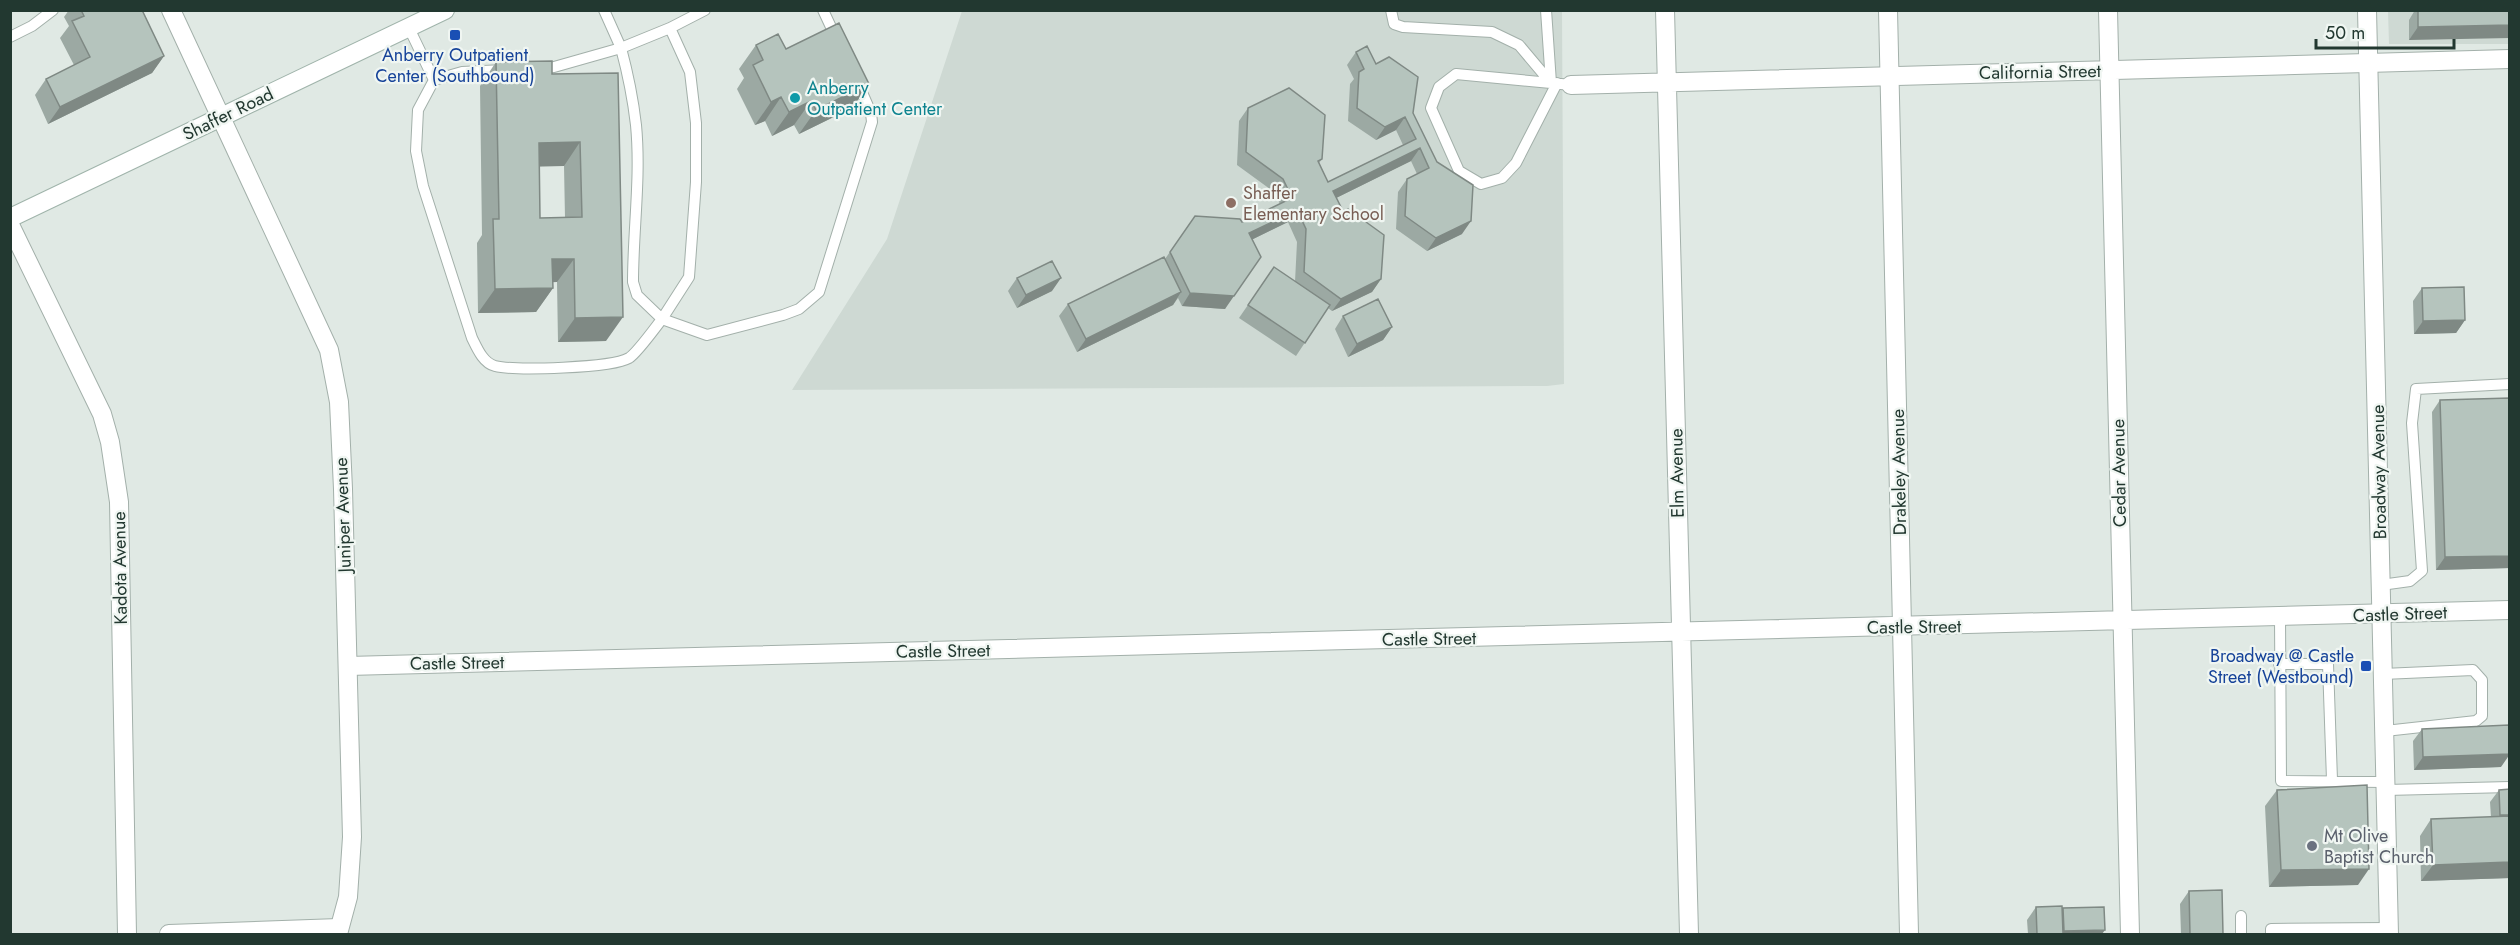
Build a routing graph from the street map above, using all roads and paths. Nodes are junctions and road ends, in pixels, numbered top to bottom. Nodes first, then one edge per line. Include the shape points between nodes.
1 (53, 10) edge
2 (171, 10) edge
3 (445, 10) edge
4 (604, 10) edge
5 (705, 10) edge
6 (823, 10) edge
7 (1390, 10) edge
8 (1546, 10) edge
9 (1665, 10) edge
10 (1888, 10) edge
11 (2108, 10) edge
12 (2367, 10) edge
13 (409, 28) junction
14 (670, 28) junction
15 (10, 37) edge
16 (621, 48) junction
17 (843, 53) edge
18 (2510, 59) edge
19 (2369, 64) junction
20 (2110, 70) junction
21 (853, 74) edge
22 (1889, 75) junction
23 (434, 80) junction
24 (1667, 81) junction
25 (1560, 84) junction
26 (221, 118) junction
27 (10, 218) edge
28 (10, 225) edge
29 (662, 319) junction
30 (2510, 384) edge
31 (2381, 585) junction
32 (2510, 610) edge
33 (2382, 614) junction
34 (2280, 617) junction
35 (2123, 622) junction
36 (1903, 628) junction
37 (1680, 632) junction
38 (2279, 664) junction
39 (348, 666) junction
40 (2383, 674) junction
41 (2385, 731) junction
42 (2332, 780) junction
43 (2386, 786) junction
44 (2510, 788) edge
45 (2241, 916) dead end
46 (339, 931) edge
47 (2389, 931) edge
48 (127, 934) edge
49 (169, 934) edge
50 (1689, 934) edge
51 (1909, 934) edge
52 (2130, 934) edge
53 (2241, 934) edge
54 (2271, 934) edge

1 - 15 lane
2 - 26 street, Juniper Avenue
3 - 13 street, Shaffer Road
4 - 16 lane
5 - 14 lane
6 - 17 lane
7 - 25 lane via 1394,24 1403,27 1492,32 1519,45
8 - 25 lane
9 - 24 street, Elm Avenue
10 - 22 street, Drakeley Avenue
11 - 20 street, Cedar Avenue
12 - 19 street, Broadway Avenue
13 - 23 lane
13 - 26 street, Shaffer Road
14 - 16 lane
14 - 29 lane via 690,72 696,123 696,182 689,277
16 - 23 lane via 554,67 462,72
16 - 29 lane via 636,127 633,282 637,295
18 - 19 street, California Street
19 - 20 street, California Street
19 - 31 street, Broadway Avenue
20 - 22 street, California Street
20 - 35 street, Cedar Avenue
21 - 29 lane via 872,122 819,292 799,309 708,335
22 - 24 street, California Street
22 - 36 street, Drakeley Avenue
23 - 29 lane via 418,110 416,151 435,224 472,338 482,357 493,366 594,366 629,358
24 - 25 street, California Street
24 - 37 street, Elm Avenue
25 - 25 lane via 1456,74 1439,87 1431,108 1459,171 1481,184 1502,178 1516,163
26 - 27 street, Shaffer Road
26 - 39 street, Juniper Avenue via 329,350 339,402
28 - 48 street, Kadota Avenue via 102,414 110,442 119,502
30 - 31 lane via 2415,389 2412,423 2422,571 2410,581
31 - 33 street, Broadway Avenue
32 - 33 street, Castle Street
33 - 34 street, Castle Street
33 - 40 street, Broadway Avenue
34 - 35 street, Castle Street
34 - 38 lane
35 - 36 street, Castle Street
35 - 52 street, Cedar Avenue
36 - 37 street, Castle Street
36 - 51 street, Drakeley Avenue
37 - 39 street, Castle Street
37 - 50 street, Elm Avenue
38 - 42 lane via 2328,663
38 - 42 lane via 2281,781
39 - 46 street, Juniper Avenue via 352,837 348,897
40 - 41 street, Broadway Avenue
40 - 41 lane via 2473,670 2482,680 2482,716 2476,721
41 - 43 street, Broadway Avenue
42 - 43 lane
43 - 44 lane
43 - 47 street, Broadway Avenue
45 - 53 lane
46 - 49 street
47 - 54 lane via 2271,929

